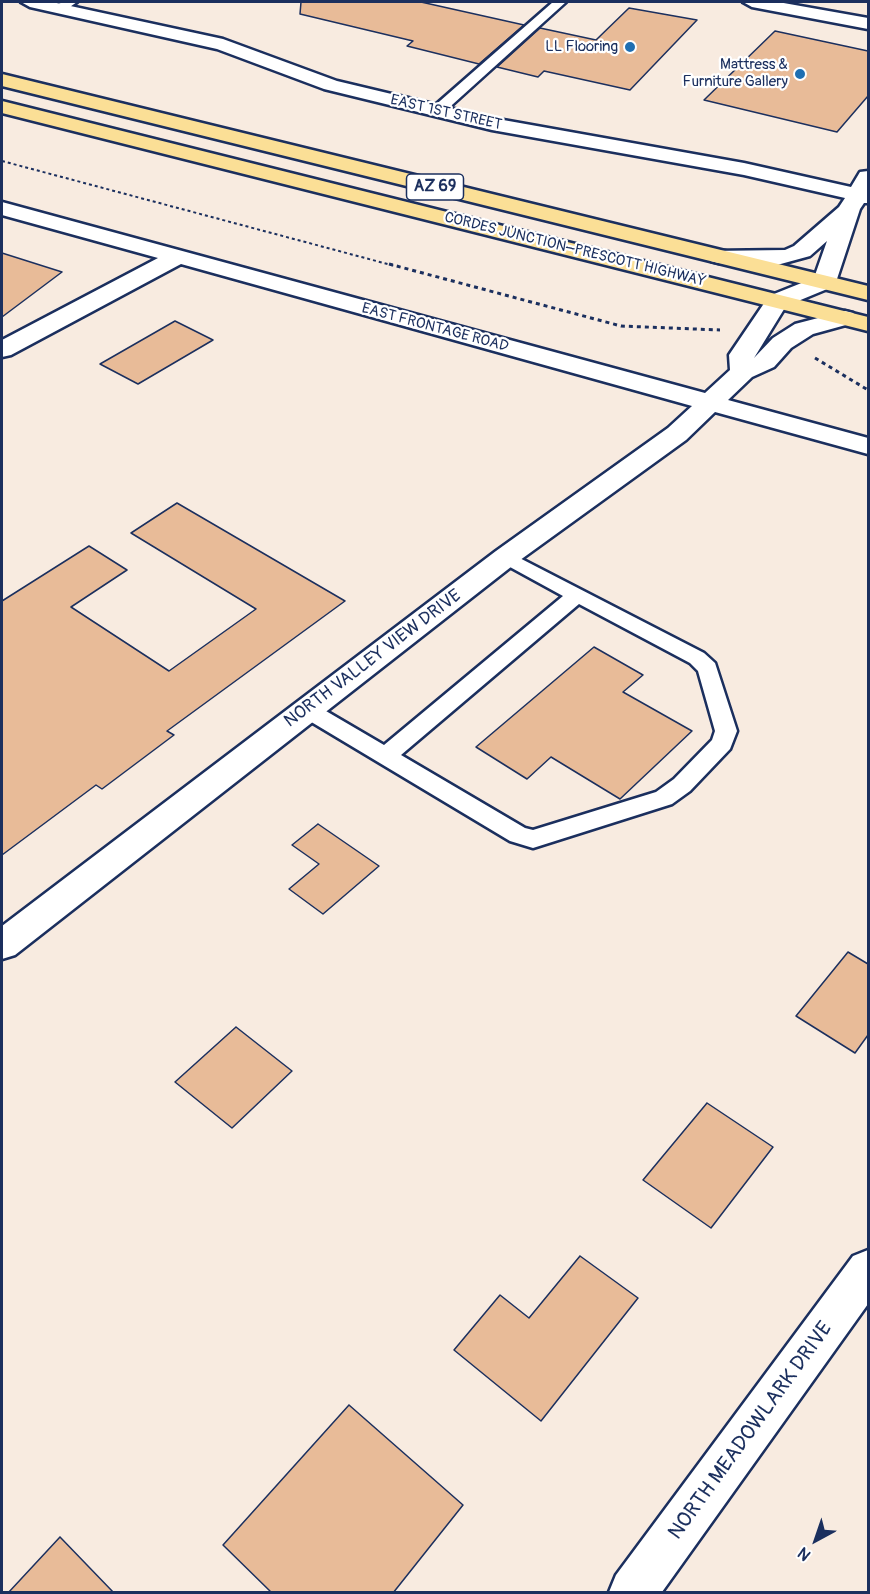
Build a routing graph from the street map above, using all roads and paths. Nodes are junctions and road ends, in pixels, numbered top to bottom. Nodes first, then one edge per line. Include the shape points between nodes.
1 (30, 2) edge
2 (560, 2) edge
3 (752, 2) edge
4 (66, 5) edge
5 (868, 24) edge
6 (2, 80) edge
7 (2, 107) edge
8 (437, 111) junction
9 (2, 161) edge
10 (861, 194) edge
11 (2, 208) edge
12 (718, 256) junction
13 (177, 257) junction
14 (824, 282) junction
15 (868, 293) edge
16 (777, 301) junction
17 (857, 321) edge
18 (730, 330) dead end
19 (2, 350) edge
20 (813, 356) dead end
21 (743, 372) junction
22 (868, 390) edge
23 (711, 404) junction
24 (868, 446) edge
25 (506, 557) junction
26 (578, 594) junction
27 (306, 709) junction
28 (386, 756) junction
29 (2, 945) edge
30 (868, 1270) edge
31 (633, 1593) edge

1 - 4 street, EAST 1ST STREET
2 - 8 lane
3 - 5 street
4 - 8 street, EAST 1ST STREET via 223,45 330,85
6 - 12 main road, CORDES JUNCTION–PRESCOTT HIGHWAY / AZ 69
7 - 16 main road, CORDES JUNCTION–PRESCOTT HIGHWAY / AZ 69
8 - 10 street, EAST 1ST STREET
9 - 18 path via 621,326
10 - 12 street via 802,251 777,258
10 - 14 street
11 - 13 street, EAST FRONTAGE ROAD
12 - 14 main road, CORDES JUNCTION–PRESCOTT HIGHWAY / AZ 69
13 - 19 street
13 - 23 street, EAST FRONTAGE ROAD
14 - 15 main road, CORDES JUNCTION–PRESCOTT HIGHWAY / AZ 69
14 - 16 street
16 - 17 main road, CORDES JUNCTION–PRESCOTT HIGHWAY / AZ 69
16 - 21 street via 741,354
17 - 21 street, NORTH VALLEY VIEW DRIVE via 815,325 793,335 765,362
20 - 22 path
21 - 23 street, NORTH VALLEY VIEW DRIVE
23 - 24 street, EAST FRONTAGE ROAD
23 - 25 street, NORTH VALLEY VIEW DRIVE via 677,434
25 - 26 lane
25 - 27 street, NORTH VALLEY VIEW DRIVE
26 - 28 lane
26 - 28 lane via 697,658 708,668 726,731 722,743 682,785 664,798 533,839 518,835
27 - 28 lane
27 - 29 street, NORTH VALLEY VIEW DRIVE
30 - 31 street, NORTH MEADOWLARK DRIVE

